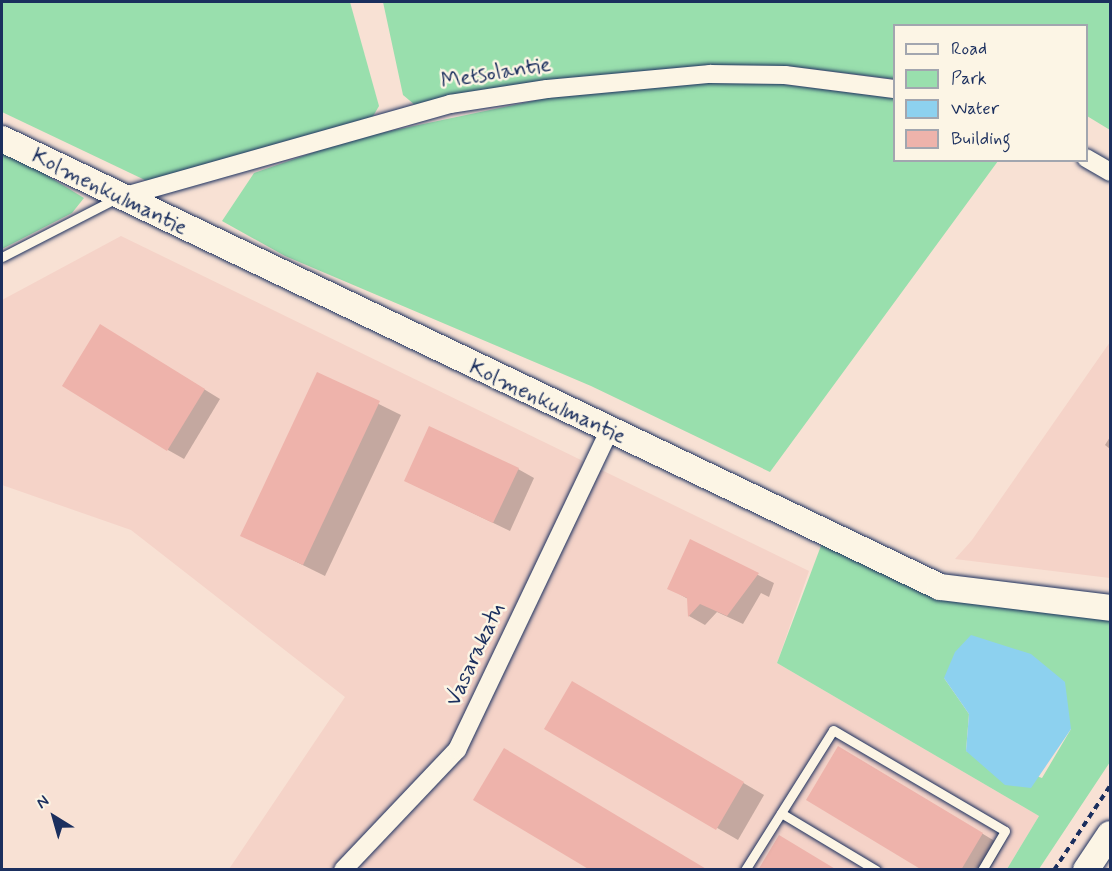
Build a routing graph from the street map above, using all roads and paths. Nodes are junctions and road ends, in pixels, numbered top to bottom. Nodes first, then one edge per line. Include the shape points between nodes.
1 (893, 89) edge
2 (2, 139) edge
3 (1088, 159) edge
4 (1110, 172) edge
5 (117, 198) junction
6 (2, 257) edge
7 (609, 432) junction
8 (1110, 608) edge
9 (1110, 786) edge
10 (780, 813) junction
11 (1110, 834) edge
12 (343, 870) edge
13 (745, 870) edge
14 (876, 870) edge
15 (982, 870) edge
16 (1054, 870) edge
17 (1086, 870) edge

1 - 5 street, Metsolantie via 784,75 710,74 547,89 450,104
2 - 5 street, Kolmenkulmantie
3 - 4 street
5 - 6 lane
5 - 7 street, Kolmenkulmantie
7 - 8 street, Kolmenkulmantie via 940,586
7 - 12 street, Vasarakatu via 457,750
9 - 16 path
10 - 13 lane
10 - 14 lane
10 - 15 lane via 832,730 1005,831
11 - 17 street

